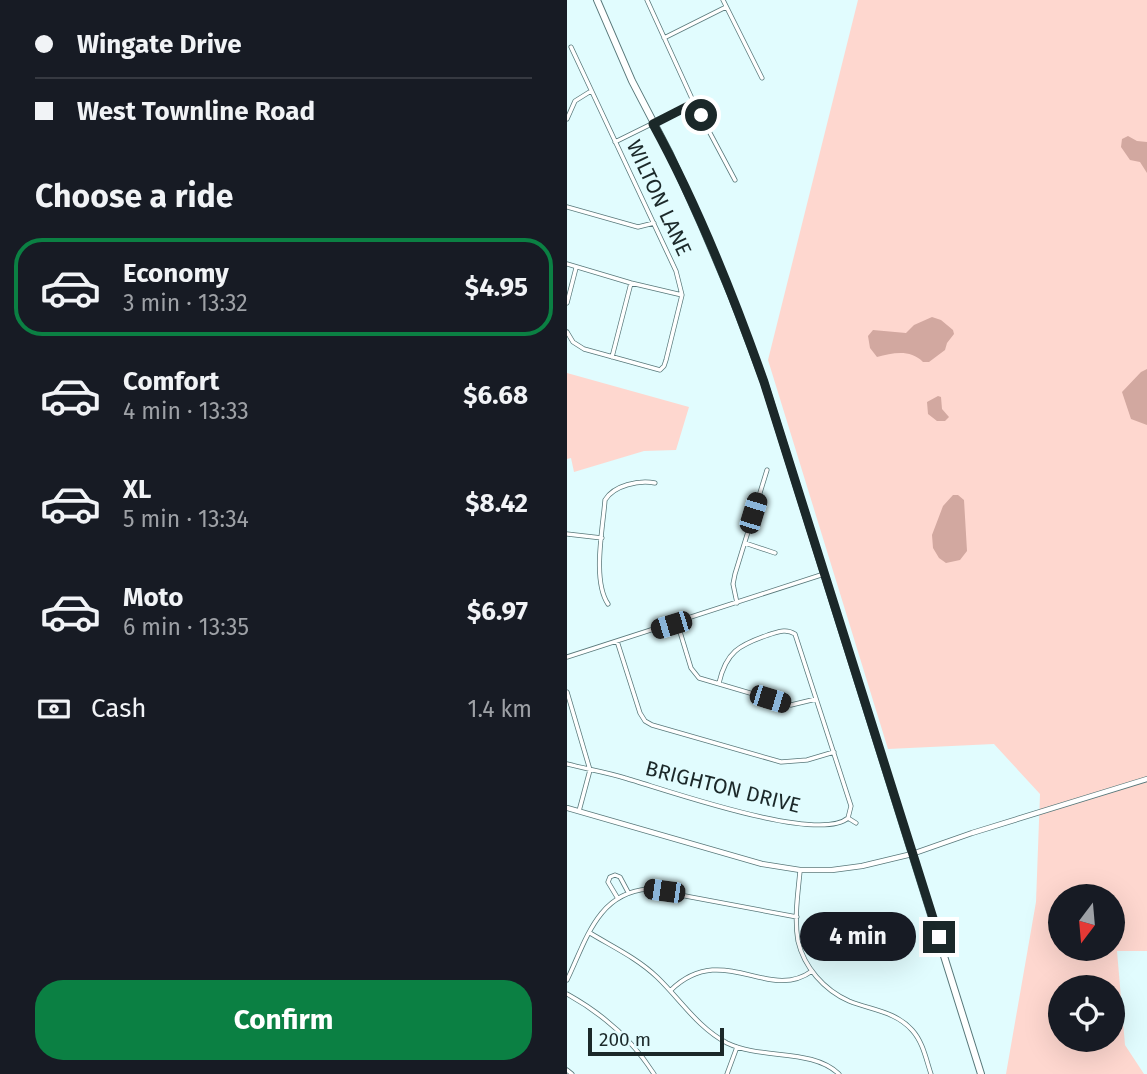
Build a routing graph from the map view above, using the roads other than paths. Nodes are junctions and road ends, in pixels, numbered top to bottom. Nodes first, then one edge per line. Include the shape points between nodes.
1 (597, 0) edge
2 (647, 0) edge
3 (723, 0) edge
4 (726, 7) junction
5 (664, 38) junction
6 (571, 47) dead end
7 (762, 78) dead end
8 (591, 91) junction
9 (694, 103) junction
10 (567, 120) edge
11 (653, 124) junction
12 (615, 142) junction
13 (735, 180) dead end
14 (567, 207) edge
15 (654, 223) junction
16 (567, 264) edge
17 (576, 267) junction
18 (631, 284) junction
19 (682, 295) junction
20 (567, 303) edge
21 (567, 332) edge
22 (612, 357) junction
23 (767, 470) dead end
24 (655, 483) dead end
25 (567, 534) edge
26 (602, 538) junction
27 (745, 544) junction
28 (775, 553) dead end
29 (824, 575) junction
30 (737, 603) junction
31 (608, 604) dead end
32 (677, 622) junction
33 (617, 641) junction
34 (567, 657) edge
35 (719, 683) junction
36 (567, 692) edge
37 (817, 699) junction
38 (834, 752) junction
39 (567, 764) edge
40 (590, 770) junction
41 (1147, 779) edge
42 (567, 808) edge
43 (579, 811) junction
44 (848, 818) junction
45 (856, 822) dead end
46 (912, 854) junction
47 (800, 870) junction
48 (628, 892) junction
49 (617, 898) junction
50 (797, 917) junction
51 (590, 933) junction
52 (812, 971) junction
53 (567, 980) edge
54 (671, 990) junction
55 (567, 994) edge
56 (737, 1047) junction
57 (567, 1070) edge
58 (572, 1074) edge
59 (654, 1074) edge
60 (727, 1074) edge
61 (839, 1074) edge
62 (931, 1074) edge
63 (981, 1074) edge

1 - 11 main road
2 - 5 street
3 - 4 street
4 - 5 street
4 - 7 street
5 - 9 street
6 - 8 street, WILTON LANE
8 - 10 street via 575,101
8 - 12 street, WILTON LANE
9 - 11 street
9 - 13 street
11 - 12 street
11 - 29 main road via 739,314
12 - 15 street, WILTON LANE
14 - 15 street via 638,227
15 - 19 street, WILTON LANE
16 - 17 street
17 - 18 street
17 - 20 street
18 - 19 street
18 - 22 street
19 - 22 street via 663,368
21 - 22 street via 584,349
23 - 27 street
24 - 26 street via 634,484 609,494
25 - 26 street
26 - 31 street via 601,590
27 - 28 street
27 - 30 street via 733,584
29 - 30 street
29 - 46 main road
30 - 32 street
32 - 33 street
32 - 35 street via 693,673
33 - 34 street
33 - 38 street via 640,713 652,725 781,762
35 - 37 street via 791,705
35 - 37 street via 737,648 787,630 798,638
36 - 40 street
37 - 38 street
38 - 44 street via 851,806
39 - 40 street, BRIGHTON DRIVE
40 - 43 street
40 - 44 street, BRIGHTON DRIVE via 769,819 821,825
41 - 46 street
42 - 43 street
43 - 47 street via 743,860
44 - 45 street
46 - 47 street via 850,868
46 - 63 main road
47 - 50 street
48 - 49 street
48 - 49 street via 620,877 610,877
48 - 50 street via 648,889
49 - 51 street via 603,910
50 - 52 street via 799,943
51 - 53 street
51 - 54 street via 633,958
52 - 54 street via 801,979 785,981 707,970
52 - 62 street via 848,1001 904,1022 918,1038
54 - 56 street via 706,1028
55 - 59 street via 622,1033
56 - 60 street
56 - 61 street via 815,1060
57 - 58 street

